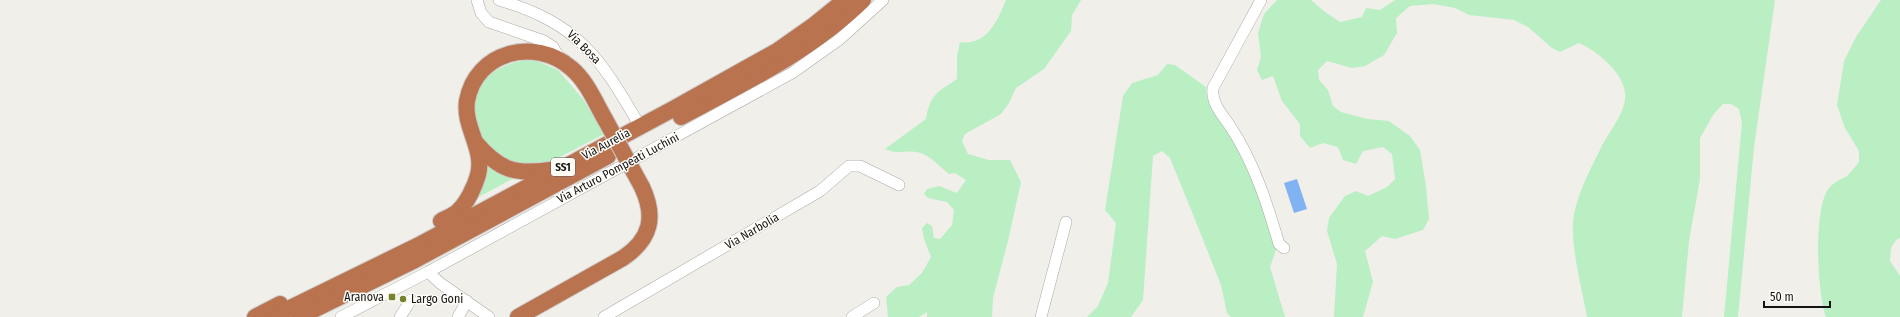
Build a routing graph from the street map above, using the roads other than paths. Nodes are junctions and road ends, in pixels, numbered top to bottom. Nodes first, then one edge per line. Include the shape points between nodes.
1 (477, 0) edge
2 (499, 0) edge
3 (845, 0) edge
4 (863, 0) edge
5 (883, 0) edge
6 (1261, 0) edge
7 (562, 61) junction
8 (640, 126) junction
9 (476, 143) junction
10 (559, 169) junction
11 (899, 185) dead end
12 (459, 210) junction
13 (1066, 222) dead end
14 (1284, 248) dead end
15 (428, 272) junction
16 (411, 300) dead end
17 (467, 302) junction
18 (874, 303) dead end
19 (255, 317) edge
20 (272, 317) edge
21 (299, 317) edge
22 (341, 317) edge
23 (400, 317) edge
24 (458, 317) edge
25 (489, 317) edge
26 (518, 317) edge
27 (604, 317) edge
28 (852, 317) edge
29 (1041, 317) edge

1 - 7 street, Via Bosa via 481,13 489,22 544,41 553,47
2 - 8 street, Via Bosa via 550,20 576,37 604,68
3 - 8 highway, Via Aurelia / SS1 via 777,51
4 - 21 highway, Via Aurelia / SS1 via 822,35 779,63 415,260
5 - 15 street, Via Arturo Pompeati Luchini via 840,40 792,73
6 - 14 street via 1213,88 1212,95 1214,103 1237,136 1258,181 1280,244
7 - 9 highway via 536,52 520,51 505,55 485,69 474,82 467,103 467,117
7 - 26 highway, bridge via 580,77 606,122 642,187 649,206 650,219 646,232 636,248 623,258
8 - 10 highway, Via Aurelia / SS1
9 - 10 highway via 488,156 513,170 527,173
9 - 12 highway via 478,172
10 - 12 highway via 514,185
10 - 20 highway, Via Aurelia / SS1 via 419,245
11 - 27 street, Via Narbolia via 860,166 849,166 820,191
12 - 19 highway via 390,249
13 - 29 street
15 - 17 street
15 - 22 street, Via Arturo Pompeati Luchini
16 - 23 street
17 - 24 street
17 - 25 street
18 - 28 street

